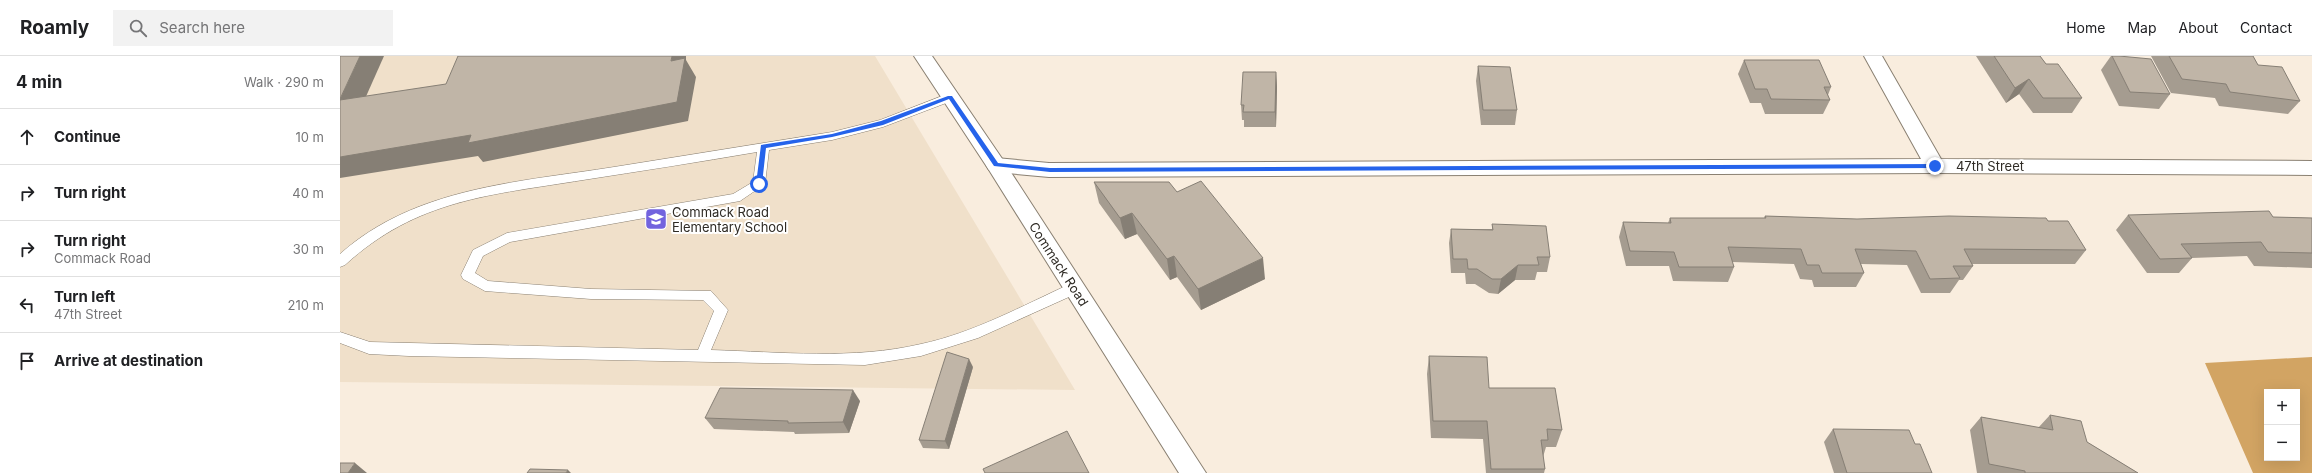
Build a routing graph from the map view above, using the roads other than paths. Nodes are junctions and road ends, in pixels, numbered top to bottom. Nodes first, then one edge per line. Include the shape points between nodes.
1 (923, 56) edge
2 (1873, 56) edge
3 (950, 97) junction
4 (764, 147) junction
5 (996, 165) junction
6 (1935, 166) junction
7 (2312, 168) edge
8 (340, 262) edge
9 (1075, 288) junction
10 (340, 337) edge
11 (702, 356) junction
12 (1193, 473) edge

1 - 3 street, Commack Road
2 - 6 street
3 - 4 lane via 883,123 832,136
3 - 5 street, Commack Road
4 - 8 lane via 465,195 393,222 358,243
4 - 11 lane via 759,184 736,198 507,238 478,253 468,275 485,286 591,294 706,295 721,310
5 - 6 street, 47th Street via 1050,170
5 - 9 street, Commack Road
6 - 7 street, 47th Street
9 - 11 lane via 973,334 921,350 865,359
9 - 12 street, Commack Road
10 - 11 lane via 375,349

